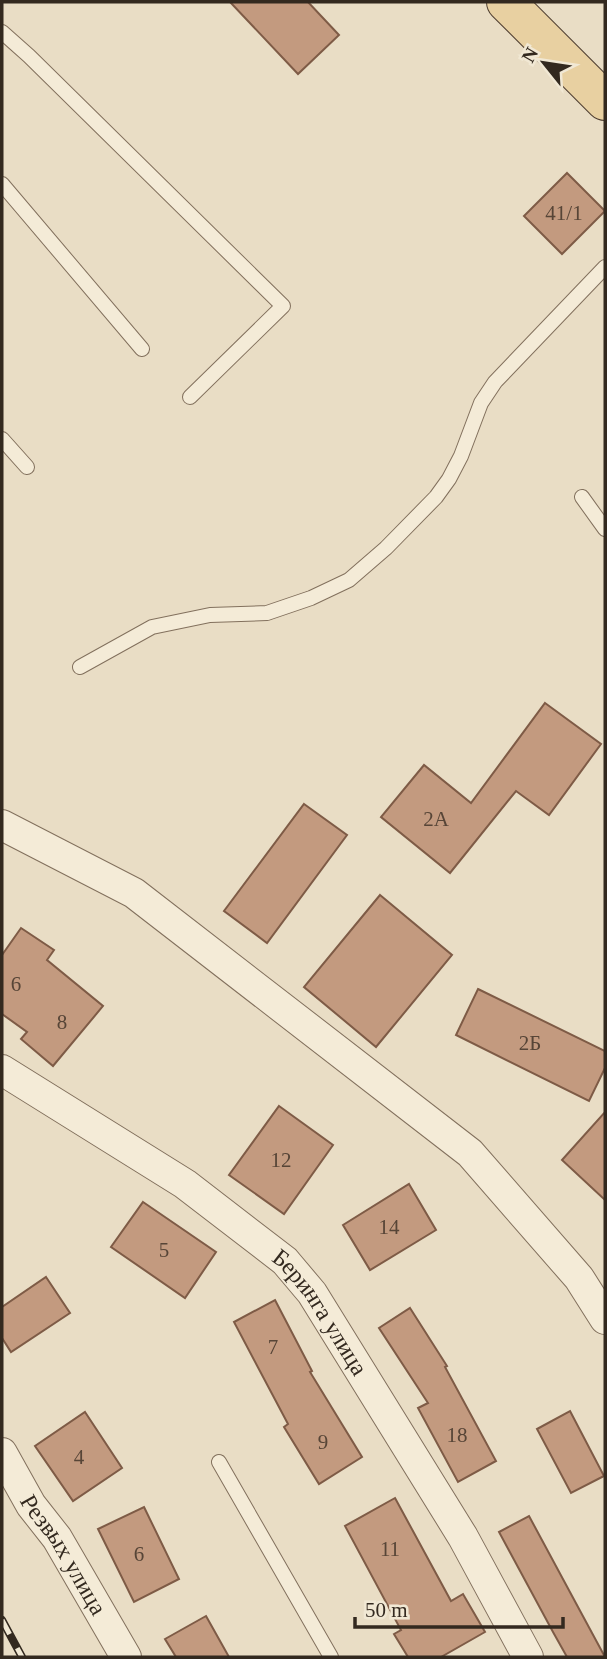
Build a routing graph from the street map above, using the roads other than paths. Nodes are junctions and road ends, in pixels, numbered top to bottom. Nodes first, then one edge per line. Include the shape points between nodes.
1 (506, 2) edge
2 (2, 32) edge
3 (605, 101) edge
4 (2, 184) edge
5 (605, 267) edge
6 (142, 349) dead end
7 (190, 397) dead end
8 (2, 439) edge
9 (27, 467) dead end
10 (582, 497) dead end
11 (605, 530) edge
12 (80, 667) dead end
13 (2, 825) edge
14 (2, 1070) edge
15 (605, 1319) edge
16 (2, 1453) edge
17 (219, 1462) dead end
18 (126, 1657) edge
19 (331, 1657) edge
20 (528, 1657) edge

1 - 3 main road
2 - 7 lane via 283,306
4 - 6 lane
5 - 12 lane via 495,382 481,403 461,456 436,497 349,580 267,613 210,615 152,627
8 - 9 lane
10 - 11 lane
13 - 15 street via 134,893 470,1153 579,1278
14 - 20 street, Беринга улица via 184,1184 285,1261 312,1293 441,1502
16 - 18 street, Резвых улица
17 - 19 lane

